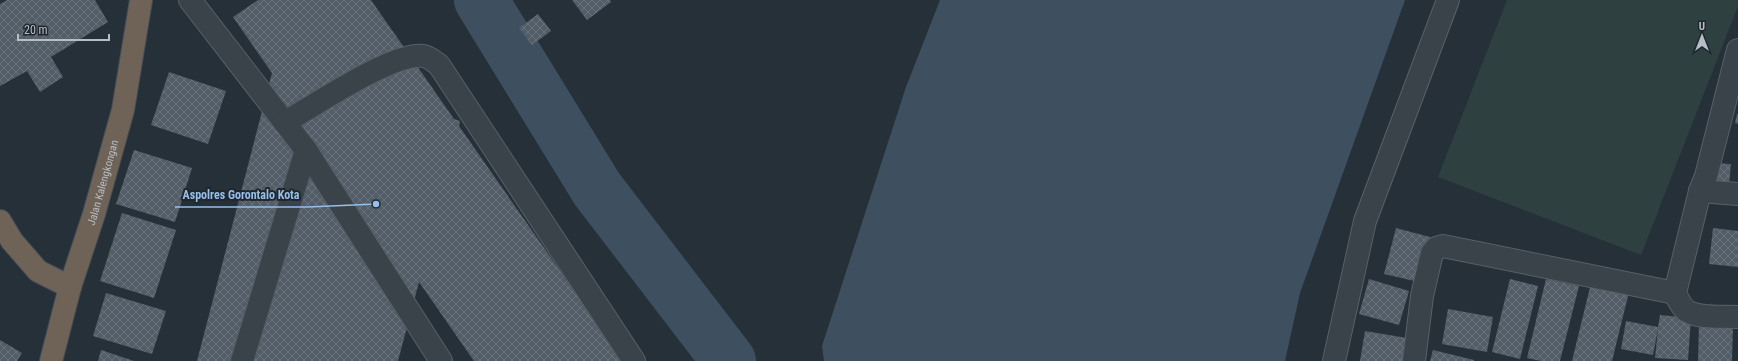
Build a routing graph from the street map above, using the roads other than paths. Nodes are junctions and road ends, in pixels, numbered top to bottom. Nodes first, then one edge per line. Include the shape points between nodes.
1 (141, 0) edge
2 (190, 0) edge
3 (1448, 0) edge
4 (1738, 50) edge
5 (285, 122) junction
6 (306, 150) junction
7 (1700, 191) junction
8 (1738, 194) edge
9 (0, 221) edge
10 (70, 287) junction
11 (1675, 293) junction
12 (1738, 317) edge
13 (51, 361) edge
14 (242, 361) edge
15 (441, 361) edge
16 (634, 361) edge
17 (1334, 361) edge
18 (1414, 361) edge

1 - 10 highway, Jalan Kalengkongan via 122,110 94,214
2 - 5 street
3 - 17 street via 1365,221
4 - 7 street
5 - 6 street
5 - 16 street via 385,64 409,56 425,56 439,65
6 - 14 street
6 - 15 street
7 - 8 street
7 - 11 street
9 - 10 highway via 12,241 38,271
10 - 13 highway, Jalan Kalengkongan
11 - 12 street via 1687,311 1699,315
11 - 18 street via 1443,246 1436,248 1432,253 1422,296

